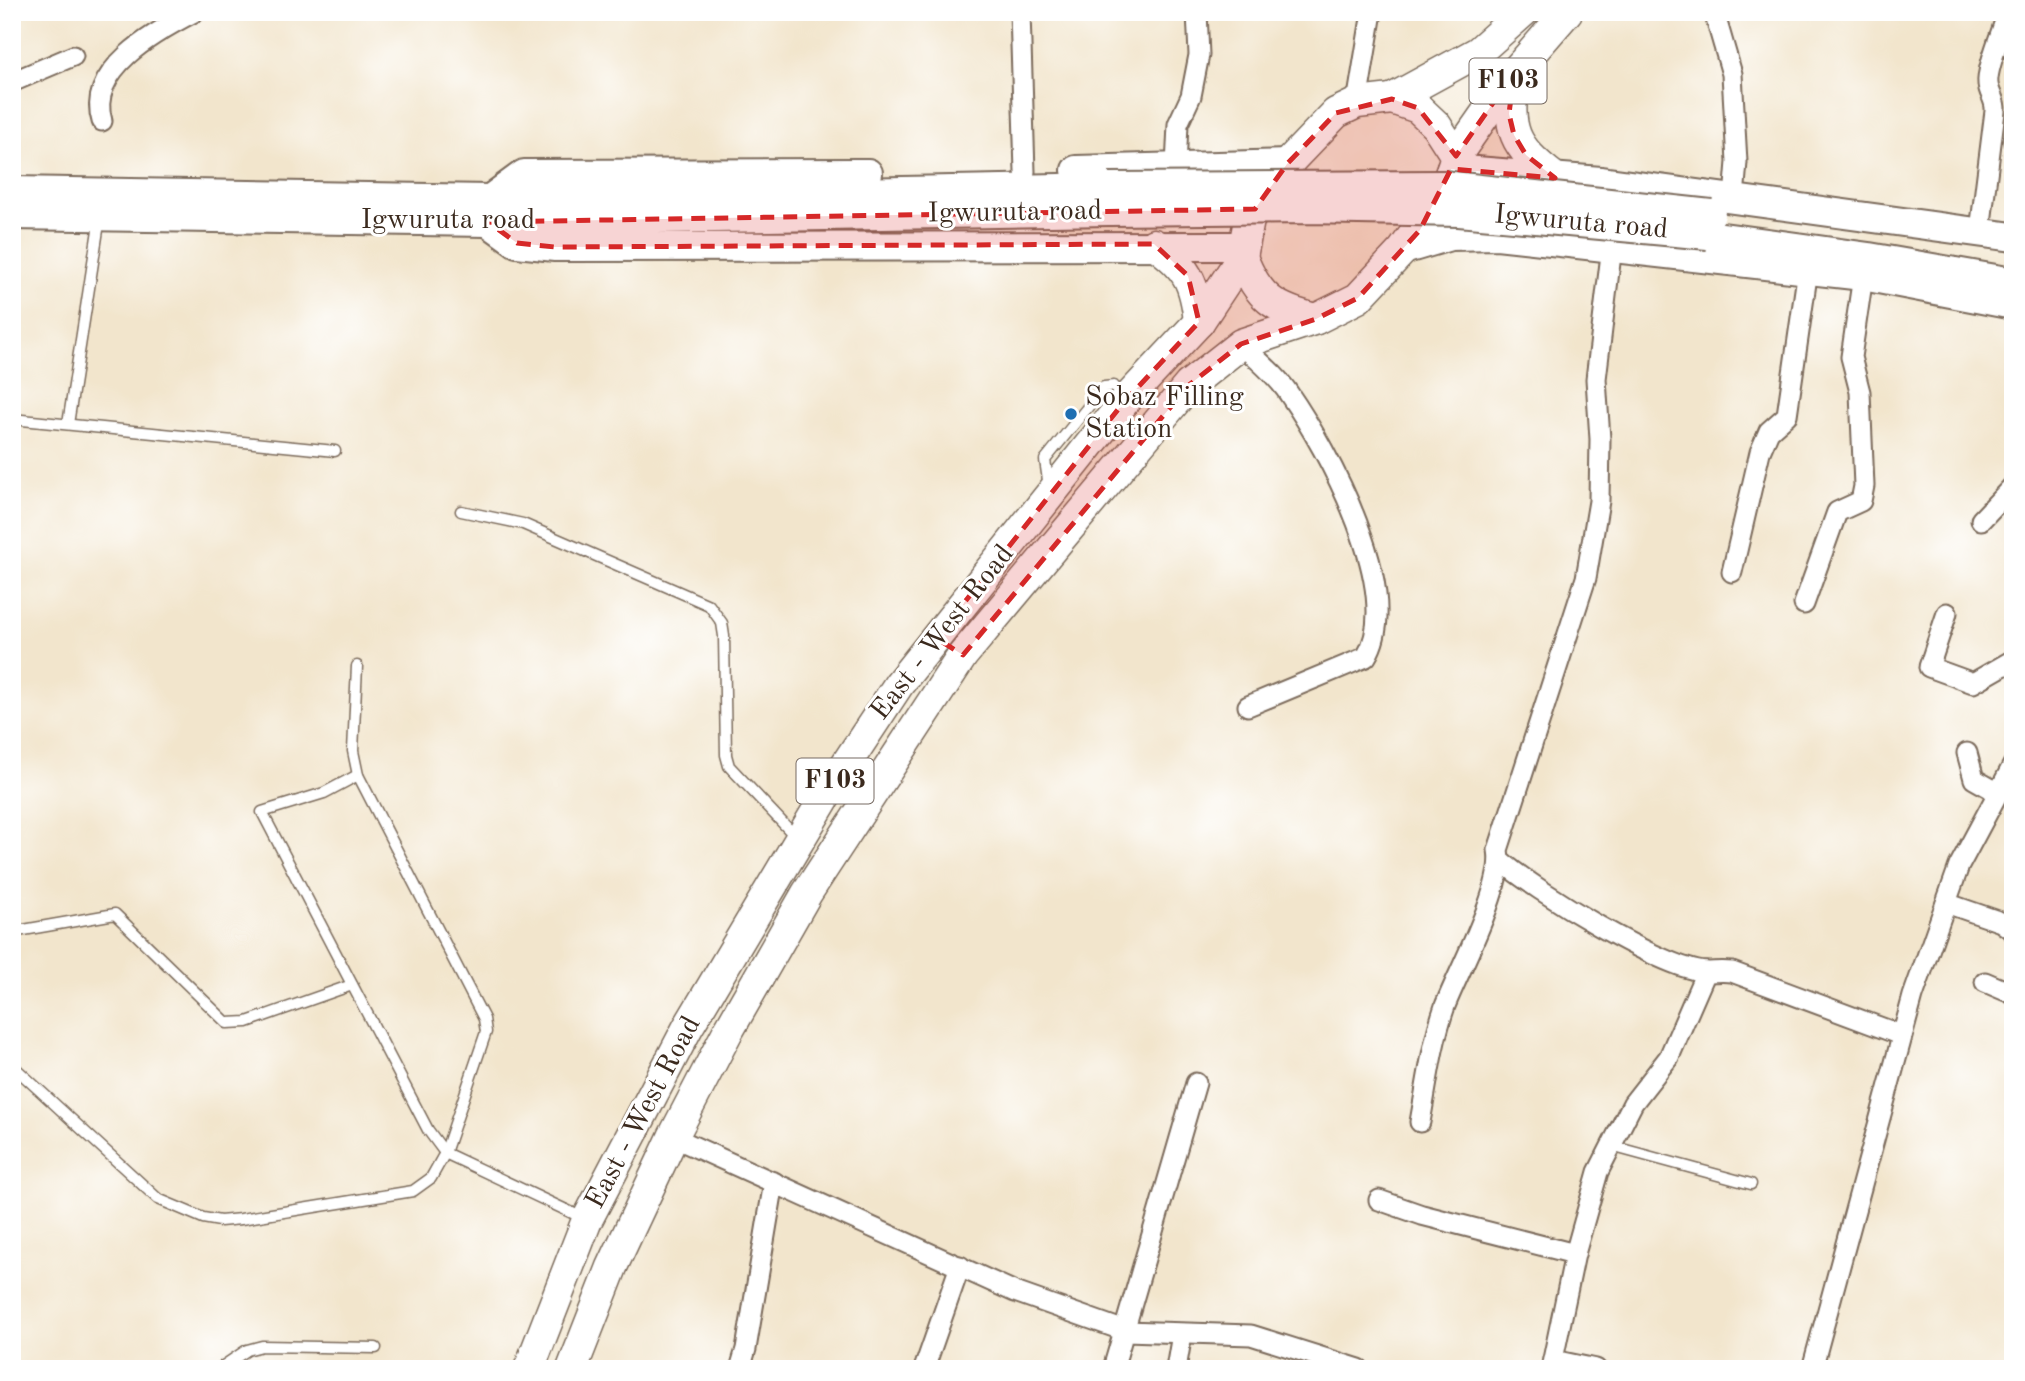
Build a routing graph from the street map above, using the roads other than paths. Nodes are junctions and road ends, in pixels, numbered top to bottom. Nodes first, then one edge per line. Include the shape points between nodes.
1 (194, 12) edge
2 (1020, 12) edge
3 (1198, 12) edge
4 (1372, 12) edge
5 (1523, 12) edge
6 (1567, 12) edge
7 (1714, 12) edge
8 (2008, 12) edge
9 (73, 56) dead end
10 (1514, 72) junction
11 (12, 82) edge
12 (1392, 99) junction
13 (1357, 103) junction
14 (102, 121) dead end
15 (1454, 162) junction
16 (1287, 164) junction
17 (1176, 167) junction
18 (1025, 172) junction
19 (1555, 178) junction
20 (12, 191) edge
21 (1734, 198) junction
22 (101, 205) junction
23 (489, 210) junction
24 (12, 215) edge
25 (1709, 225) junction
26 (1980, 230) junction
27 (2013, 237) edge
28 (1154, 244) junction
29 (1612, 246) junction
30 (1404, 250) junction
31 (1242, 251) junction
32 (2013, 256) edge
33 (1808, 269) junction
34 (1863, 276) junction
35 (2013, 282) edge
36 (2013, 305) edge
37 (1316, 319) junction
38 (1199, 322) junction
39 (1241, 344) junction
40 (12, 419) edge
41 (68, 424) junction
42 (335, 451) dead end
43 (2013, 486) edge
44 (461, 510) dead end
45 (1981, 520) dead end
46 (1732, 572) dead end
47 (1804, 604) dead end
48 (1947, 613) dead end
49 (936, 638) junction
50 (963, 655) junction
51 (2013, 660) edge
52 (357, 666) dead end
53 (1248, 706) dead end
54 (1967, 753) dead end
55 (2013, 765) edge
56 (358, 775) junction
57 (1997, 792) junction
58 (799, 840) junction
59 (1500, 860) junction
60 (1946, 903) junction
61 (2013, 930) edge
62 (12, 932) edge
63 (1706, 972) junction
64 (1985, 982) dead end
65 (352, 985) junction
66 (2013, 994) edge
67 (1901, 1035) junction
68 (12, 1065) edge
69 (1196, 1083) dead end
70 (1420, 1122) dead end
71 (673, 1138) junction
72 (1611, 1146) junction
73 (445, 1153) junction
74 (774, 1182) junction
75 (1751, 1184) dead end
76 (1379, 1200) dead end
77 (587, 1220) junction
78 (1575, 1254) junction
79 (960, 1266) junction
80 (1125, 1331) junction
81 (1182, 1334) junction
82 (376, 1348) dead end
83 (1552, 1364) edge
84 (219, 1369) edge
85 (529, 1369) edge
86 (572, 1369) edge
87 (740, 1369) edge
88 (924, 1369) edge
89 (1113, 1369) edge
90 (1176, 1369) edge
91 (1359, 1369) edge
92 (1596, 1369) edge
93 (1812, 1369) edge

1 - 14 street via 142,43 104,82 97,106
2 - 18 street
3 - 17 street via 1199,55 1191,96 1178,124
4 - 13 street
5 - 12 main road, F103 via 1478,52
6 - 10 main road, F103
7 - 21 street via 1732,74 1737,162
8 - 26 street via 1987,85 1996,100
9 - 11 street
10 - 15 main road, F103
10 - 19 main road via 1509,114 1514,135 1526,155
12 - 13 main road
12 - 15 main road via 1418,108 1436,125
13 - 16 main road, East - West Road via 1336,113
15 - 19 street
15 - 30 main road via 1444,192
16 - 17 street
16 - 31 main road, East - West Road via 1249,220
17 - 18 street
18 - 23 street via 524,174
19 - 21 street
20 - 22 street, Igwuruta road
21 - 26 street
22 - 23 street, Igwuruta road
22 - 24 street, Igwuruta road
22 - 41 lane
23 - 25 street, Igwuruta road, bridge via 1109,199
23 - 28 street via 517,243 555,247
25 - 32 street, Igwuruta road via 1906,238
25 - 35 street, Igwuruta road
26 - 27 street
28 - 31 street
28 - 38 main road via 1188,276 1196,294
29 - 30 street via 1497,235 1450,236
29 - 33 street
29 - 59 street via 1596,379 1599,501 1586,578 1498,850
30 - 37 main road via 1358,298
31 - 37 main road via 1250,278 1265,299 1289,313
31 - 38 main road, East - West Road / F103
33 - 34 street
33 - 46 street via 1787,415 1769,431 1760,453
34 - 36 street
34 - 47 street via 1851,357 1860,392 1864,486 1861,501 1837,512
37 - 39 main road, East - West Road / F103
38 - 49 main road, East - West Road / F103 via 1124,402
39 - 50 main road, East - West Road / F103 via 1189,384
39 - 53 street via 1288,391 1335,470 1355,513 1376,595 1376,630 1366,657
40 - 41 lane
41 - 42 lane
43 - 45 street
44 - 58 lane via 523,524 709,605 722,623 724,636 729,766
48 - 51 street via 1929,667 1973,683
49 - 50 main road
49 - 58 main road, East - West Road / F103 via 899,684
50 - 71 main road, East - West Road / F103 via 807,893
52 - 56 lane via 353,751
54 - 57 street via 1974,779
55 - 57 street
56 - 65 lane via 324,793 262,812
56 - 73 lane via 484,1020 486,1040
57 - 60 street via 1959,866
58 - 77 main road, East - West Road / F103 via 688,1027
59 - 63 street via 1589,920 1673,962
59 - 70 street via 1446,1006
60 - 61 street
60 - 67 street
62 - 65 lane via 115,914 228,1023 247,1023
63 - 67 street via 1732,972
63 - 72 street via 1669,1057 1633,1103
64 - 66 street
65 - 73 lane via 428,1130
67 - 93 street
68 - 73 lane via 158,1199 203,1218 241,1219 413,1191 430,1178
69 - 80 street
71 - 74 street
71 - 86 main road, East - West Road / F103 via 612,1267
72 - 75 lane
72 - 78 street via 1598,1172
73 - 77 lane
74 - 79 street
74 - 87 street
76 - 78 street
77 - 85 main road, East - West Road / F103
78 - 83 street
79 - 80 street via 1015,1292
79 - 88 street
80 - 81 street
80 - 89 street
81 - 90 street
81 - 91 street via 1251,1335
82 - 84 lane via 262,1346 247,1350
83 - 92 street

